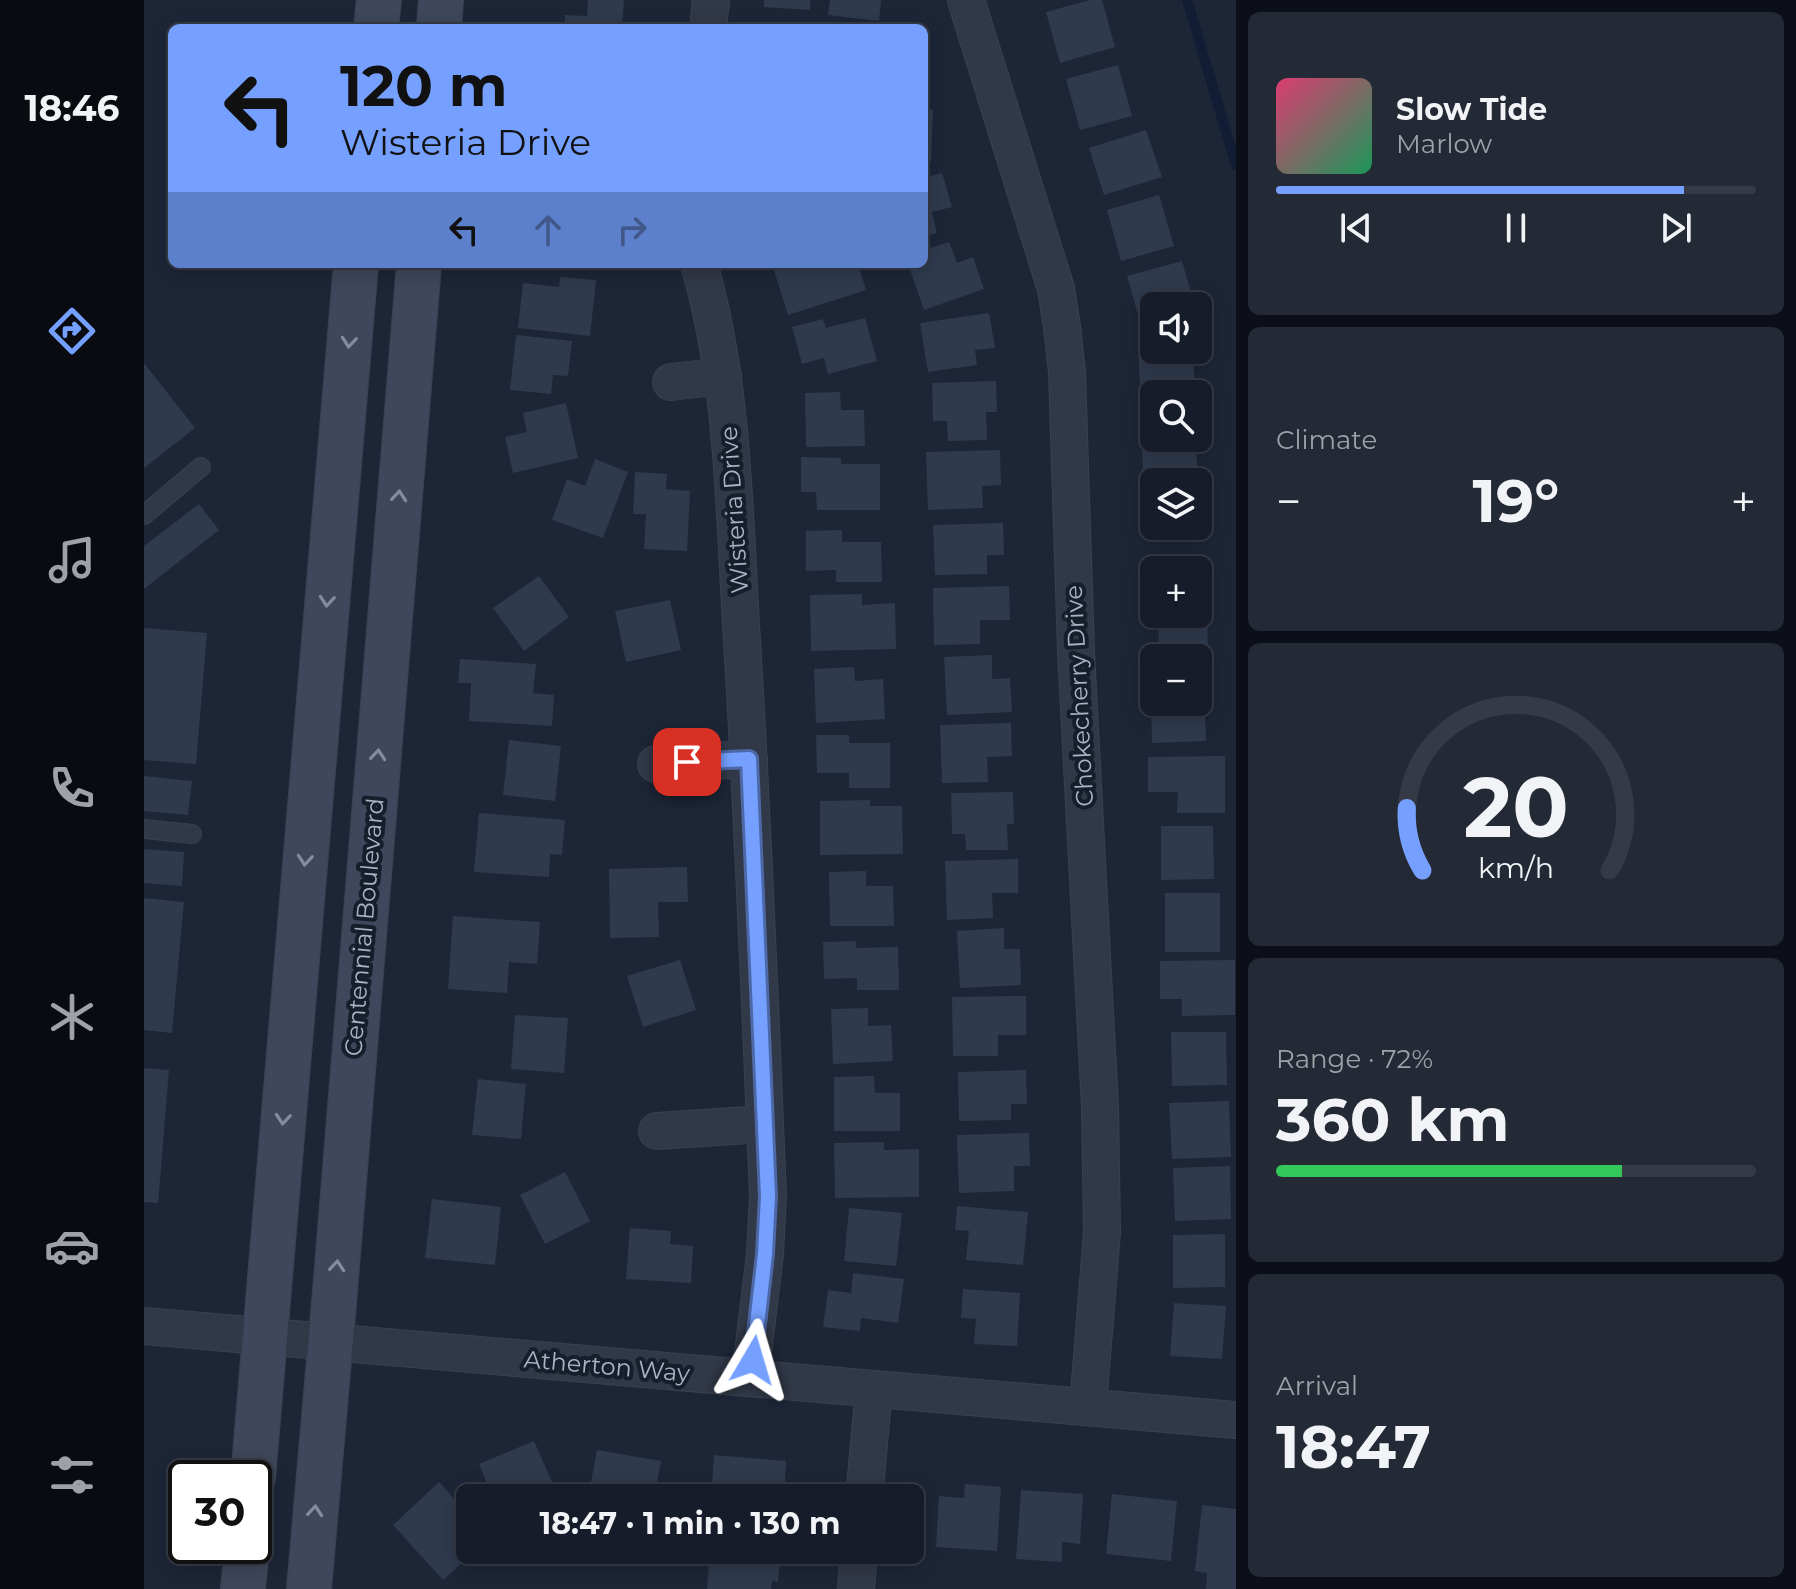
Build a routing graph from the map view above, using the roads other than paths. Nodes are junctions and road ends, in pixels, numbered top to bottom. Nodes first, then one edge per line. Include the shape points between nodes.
1 (379, 0) edge
2 (441, 0) edge
3 (711, 0) edge
4 (966, 0) edge
5 (376, 24) edge
6 (439, 24) edge
7 (708, 24) edge
8 (356, 268) edge
9 (419, 268) edge
10 (700, 268) edge
11 (723, 376) junction
12 (671, 382) dead end
13 (201, 467) dead end
14 (144, 515) edge
15 (749, 759) junction
16 (656, 764) dead end
17 (144, 829) edge
18 (192, 834) dead end
19 (765, 1124) junction
20 (657, 1131) dead end
21 (144, 1326) edge
22 (264, 1337) junction
23 (330, 1343) junction
24 (750, 1378) junction
25 (874, 1389) junction
26 (1088, 1406) junction
27 (1236, 1420) edge
28 (254, 1460) edge
29 (865, 1484) edge
30 (245, 1564) edge
31 (858, 1564) edge
32 (243, 1589) edge
33 (309, 1589) edge
34 (856, 1589) edge

1 - 5 main road
2 - 6 main road
3 - 7 street
4 - 26 street, Chokecherry Drive via 1056,289 1067,372 1101,1172 1102,1232
8 -> 22 main road
23 -> 9 main road, Centennial Boulevard
10 - 11 street, Wisteria Drive
11 - 12 street
11 - 15 street, Wisteria Drive
13 - 14 lane
15 - 16 street
15 - 19 street, Wisteria Drive
17 - 18 lane
19 - 20 street
19 - 24 street, Wisteria Drive via 765,1254
21 - 22 street, Atherton Way
22 - 23 street, Atherton Way
22 - 28 main road
23 - 24 street, Atherton Way
33 -> 23 main road, Centennial Boulevard
24 - 25 street, Atherton Way
25 - 26 street, Atherton Way
25 - 29 street
26 - 27 street, Atherton Way
30 - 32 main road
31 - 34 street

